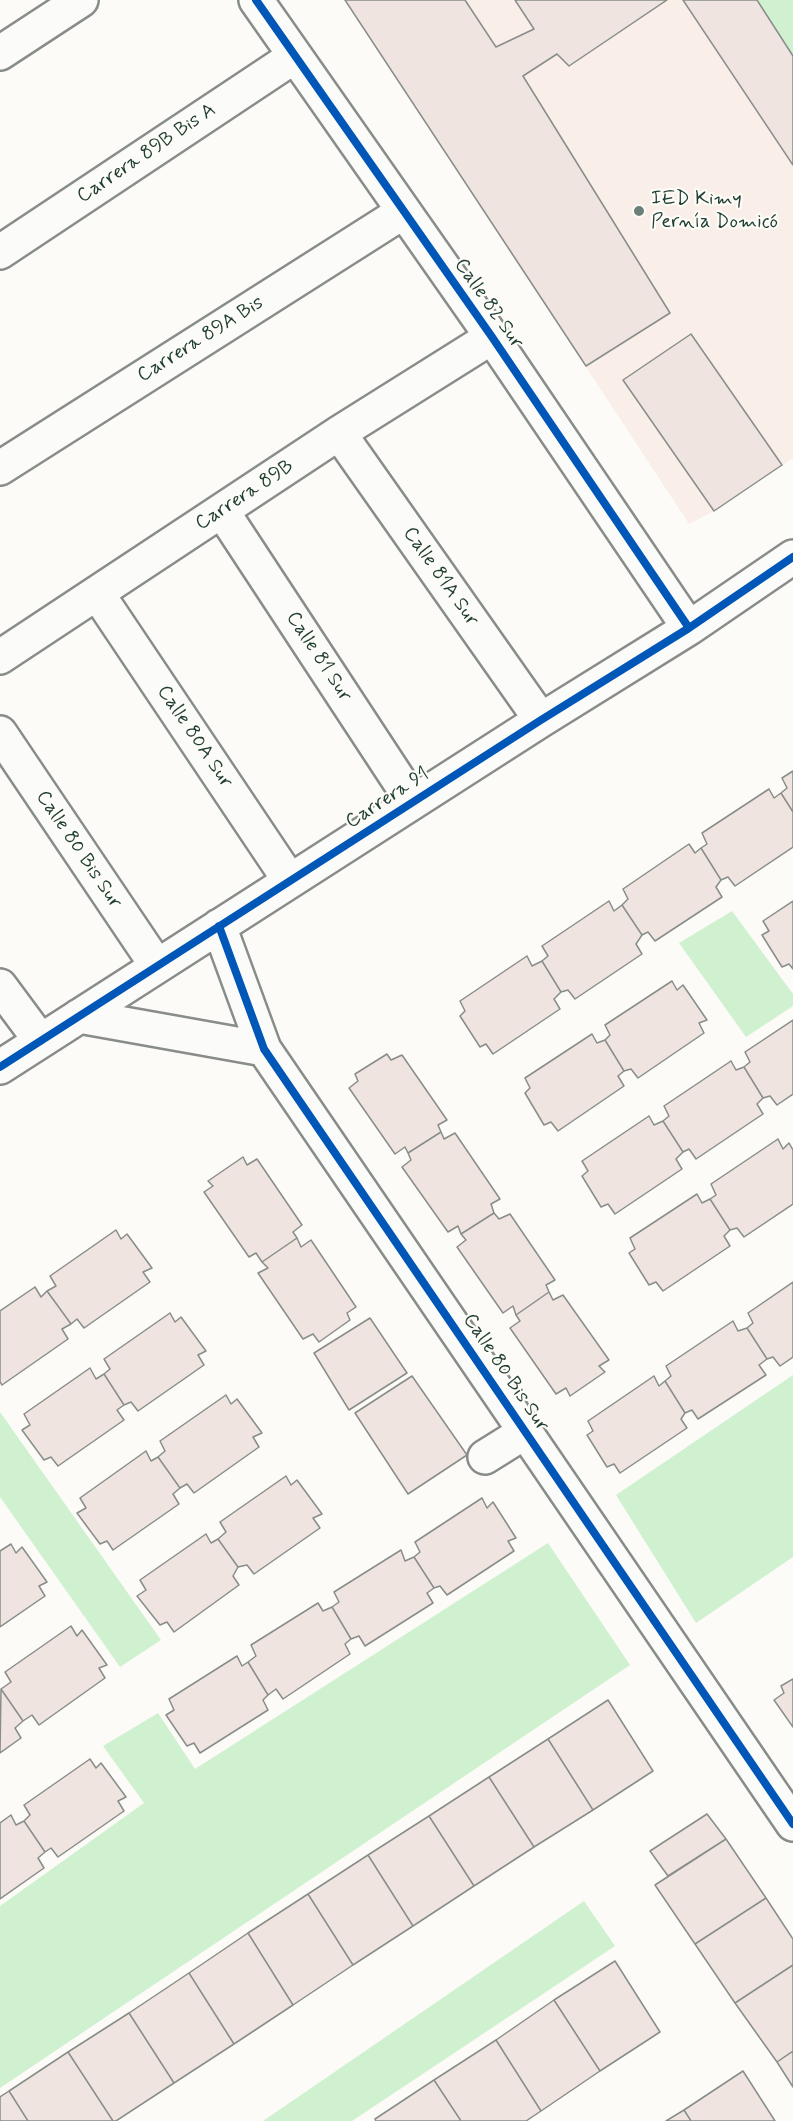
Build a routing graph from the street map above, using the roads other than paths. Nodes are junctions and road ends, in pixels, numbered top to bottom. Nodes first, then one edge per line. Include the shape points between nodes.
1 (81, 0) edge
2 (256, 0) edge
3 (46, 9) edge
4 (0, 53) edge
5 (295, 56) junction
6 (403, 212) junction
7 (0, 252) edge
8 (492, 337) junction
9 (339, 433) junction
10 (0, 468) edge
11 (222, 511) junction
12 (793, 557) edge
13 (97, 593) junction
14 (689, 628) junction
15 (0, 657) edge
16 (541, 720) junction
17 (0, 733) edge
18 (413, 802) junction
19 (290, 881) junction
20 (219, 926) junction
21 (157, 966) junction
22 (0, 986) edge
23 (79, 1016) junction
24 (40, 1040) junction
25 (264, 1049) junction
26 (0, 1067) edge
27 (525, 1432) junction
28 (485, 1457) dead end
29 (793, 1824) edge

1 - 3 street
2 - 5 street, Calle 82 Sur
3 - 4 street
5 - 6 street, Calle 82 Sur
5 - 7 street, Carrera 89B Bis A
6 - 8 street, Calle 82 Sur
6 - 10 street, Carrera 89A Bis
8 - 9 street, Carrera 89B
8 - 14 street, Calle 82 Sur
9 - 11 street, Carrera 89B
9 - 16 street, Calle 81A Sur
11 - 13 street, Carrera 89B
11 - 18 street, Calle 81 Sur
12 - 14 street, Carrera 91
13 - 15 street, Carrera 89B
13 - 19 street, Calle 80A Sur
14 - 16 street, Carrera 91
16 - 18 street, Carrera 91
17 - 21 street, Calle 80 Bis Sur
18 - 19 street, Carrera 91
19 - 20 street, Carrera 91
20 - 21 street, Carrera 91
20 - 25 street, Calle 80 Bis Sur
21 - 23 street, Carrera 91
22 - 24 street
23 - 24 street, Carrera 91
23 - 25 street
24 - 26 street, Carrera 91
25 - 27 street, Calle 80 Bis Sur
27 - 28 street
27 - 29 street, Calle 80 Bis Sur

